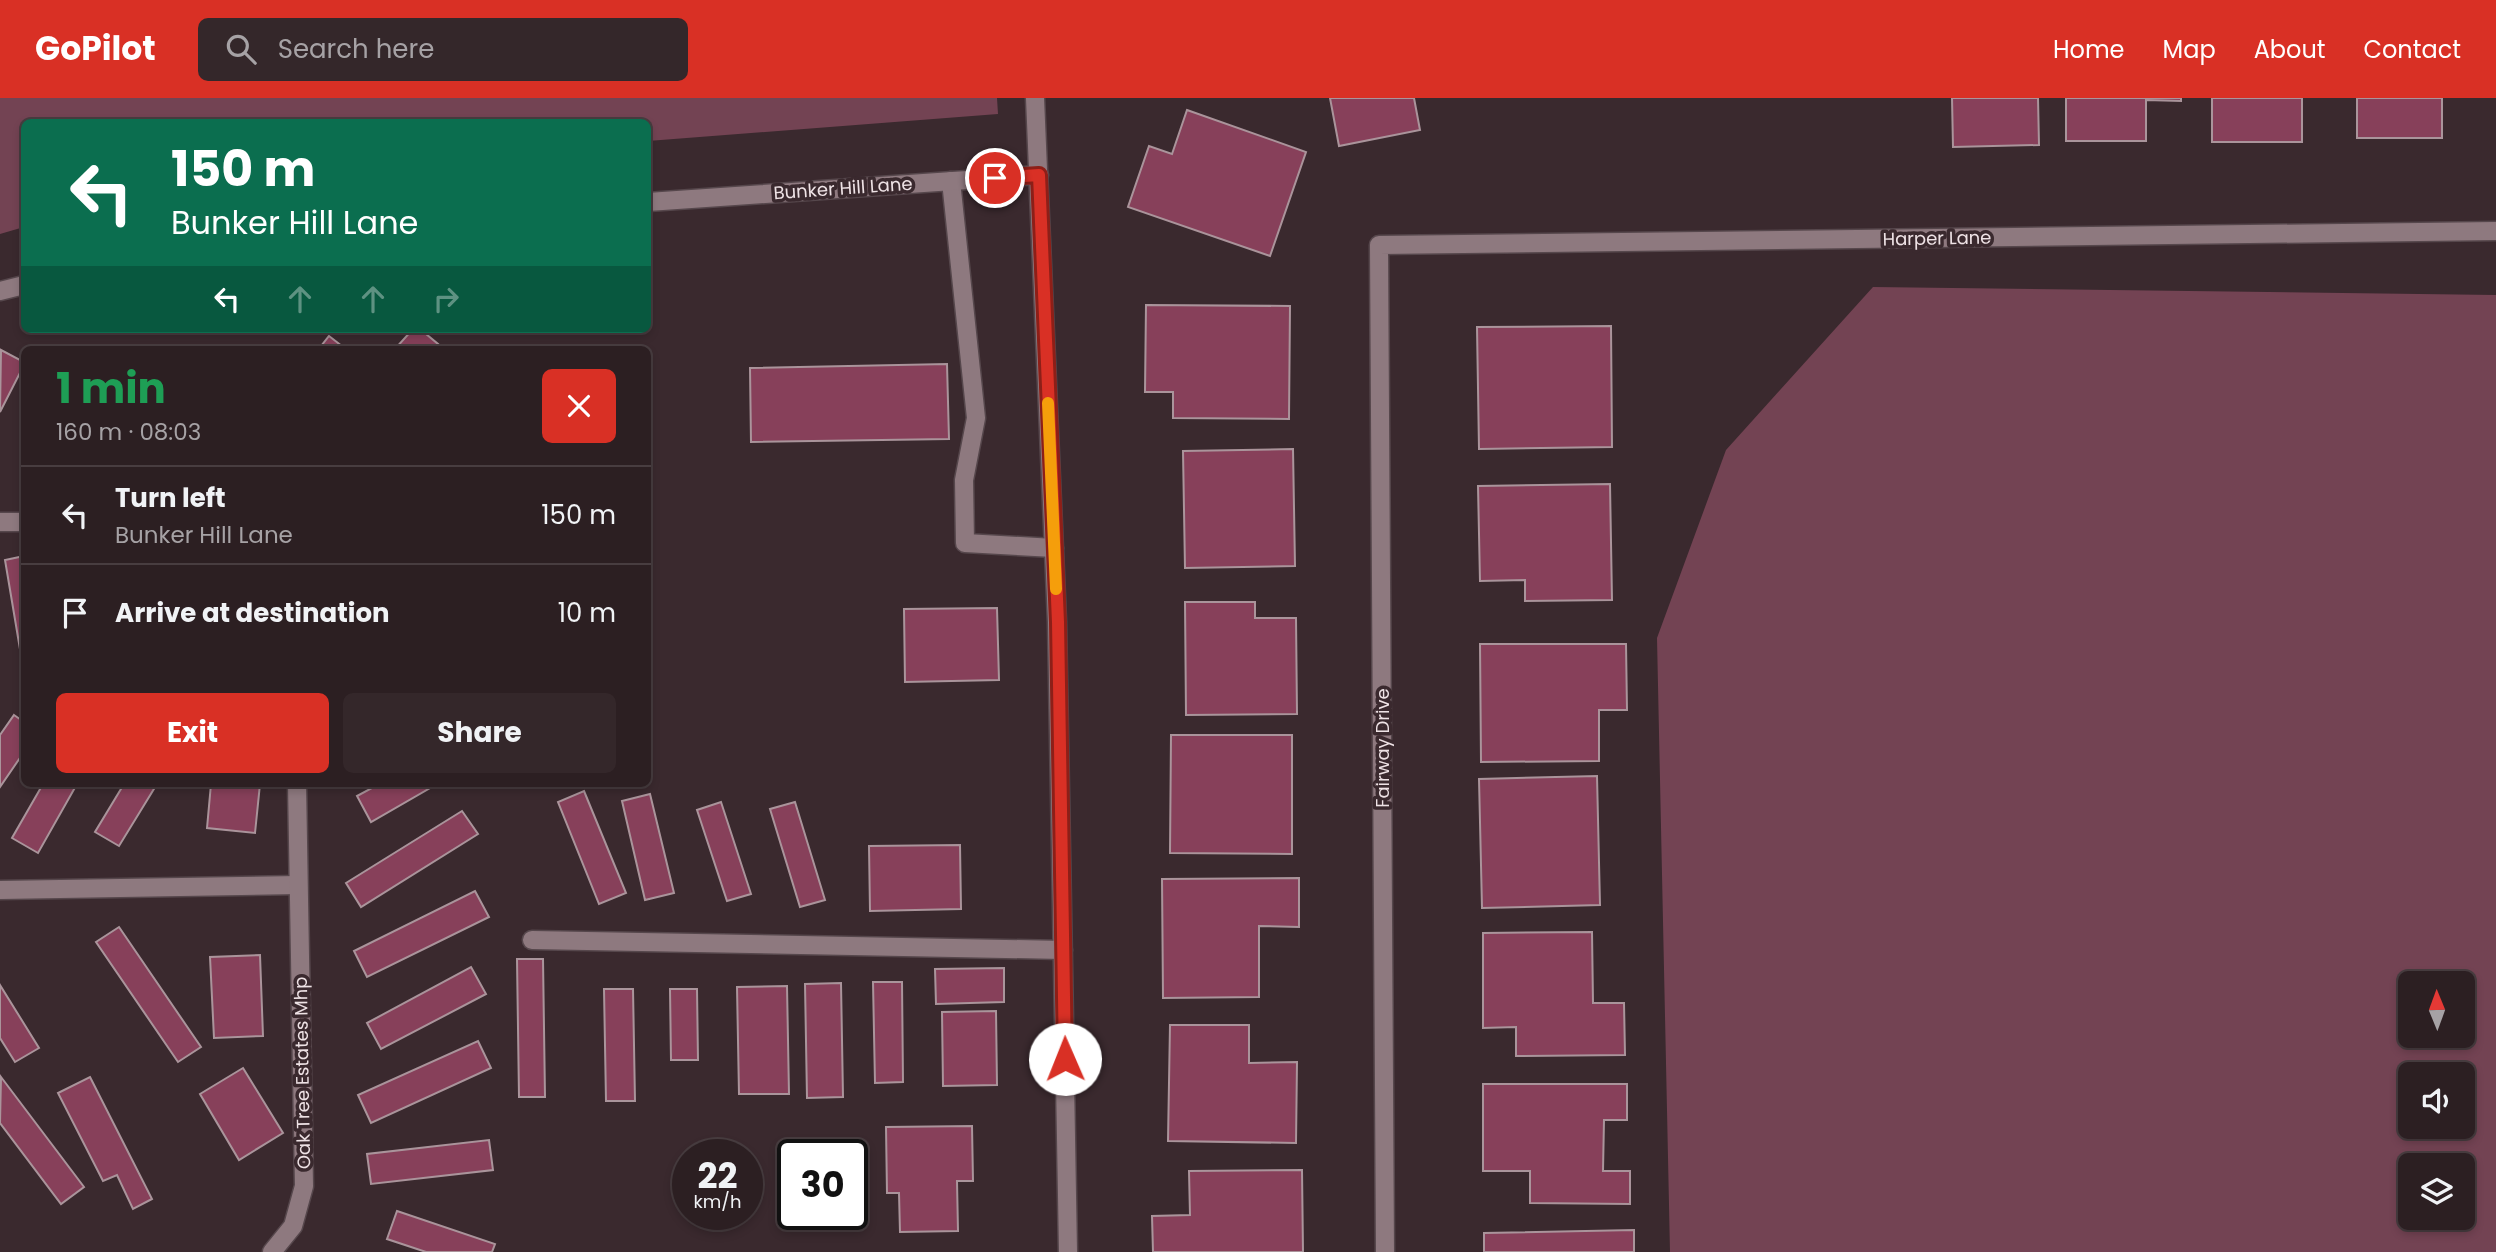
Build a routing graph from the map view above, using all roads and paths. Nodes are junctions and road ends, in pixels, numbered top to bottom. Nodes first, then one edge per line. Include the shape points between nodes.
1 (1035, 98) edge
2 (1039, 175) junction
3 (951, 181) junction
4 (651, 202) edge
5 (2496, 231) edge
6 (1378, 245) joint
7 (21, 286) edge
8 (0, 291) edge
9 (0, 522) edge
10 (21, 522) edge
11 (1055, 548) junction
12 (296, 787) edge
13 (298, 885) junction
14 (0, 890) edge
15 (532, 940) dead end
16 (1063, 950) junction
17 (272, 1252) edge
18 (1068, 1252) edge
19 (1385, 1252) edge

1 - 2 street
2 - 3 street, Bunker Hill Lane
2 - 11 street
3 - 4 street, Bunker Hill Lane
3 - 11 street via 976,418 964,480 965,542
5 - 6 street, Harper Lane
6 - 19 street, Fairway Drive
7 - 8 street
9 - 10 street
11 - 16 street
12 - 13 street, Oak Tree Estates Mhp
13 - 14 street
13 - 17 street, Oak Tree Estates Mhp via 304,1186 293,1226
15 - 16 street
16 - 18 street

